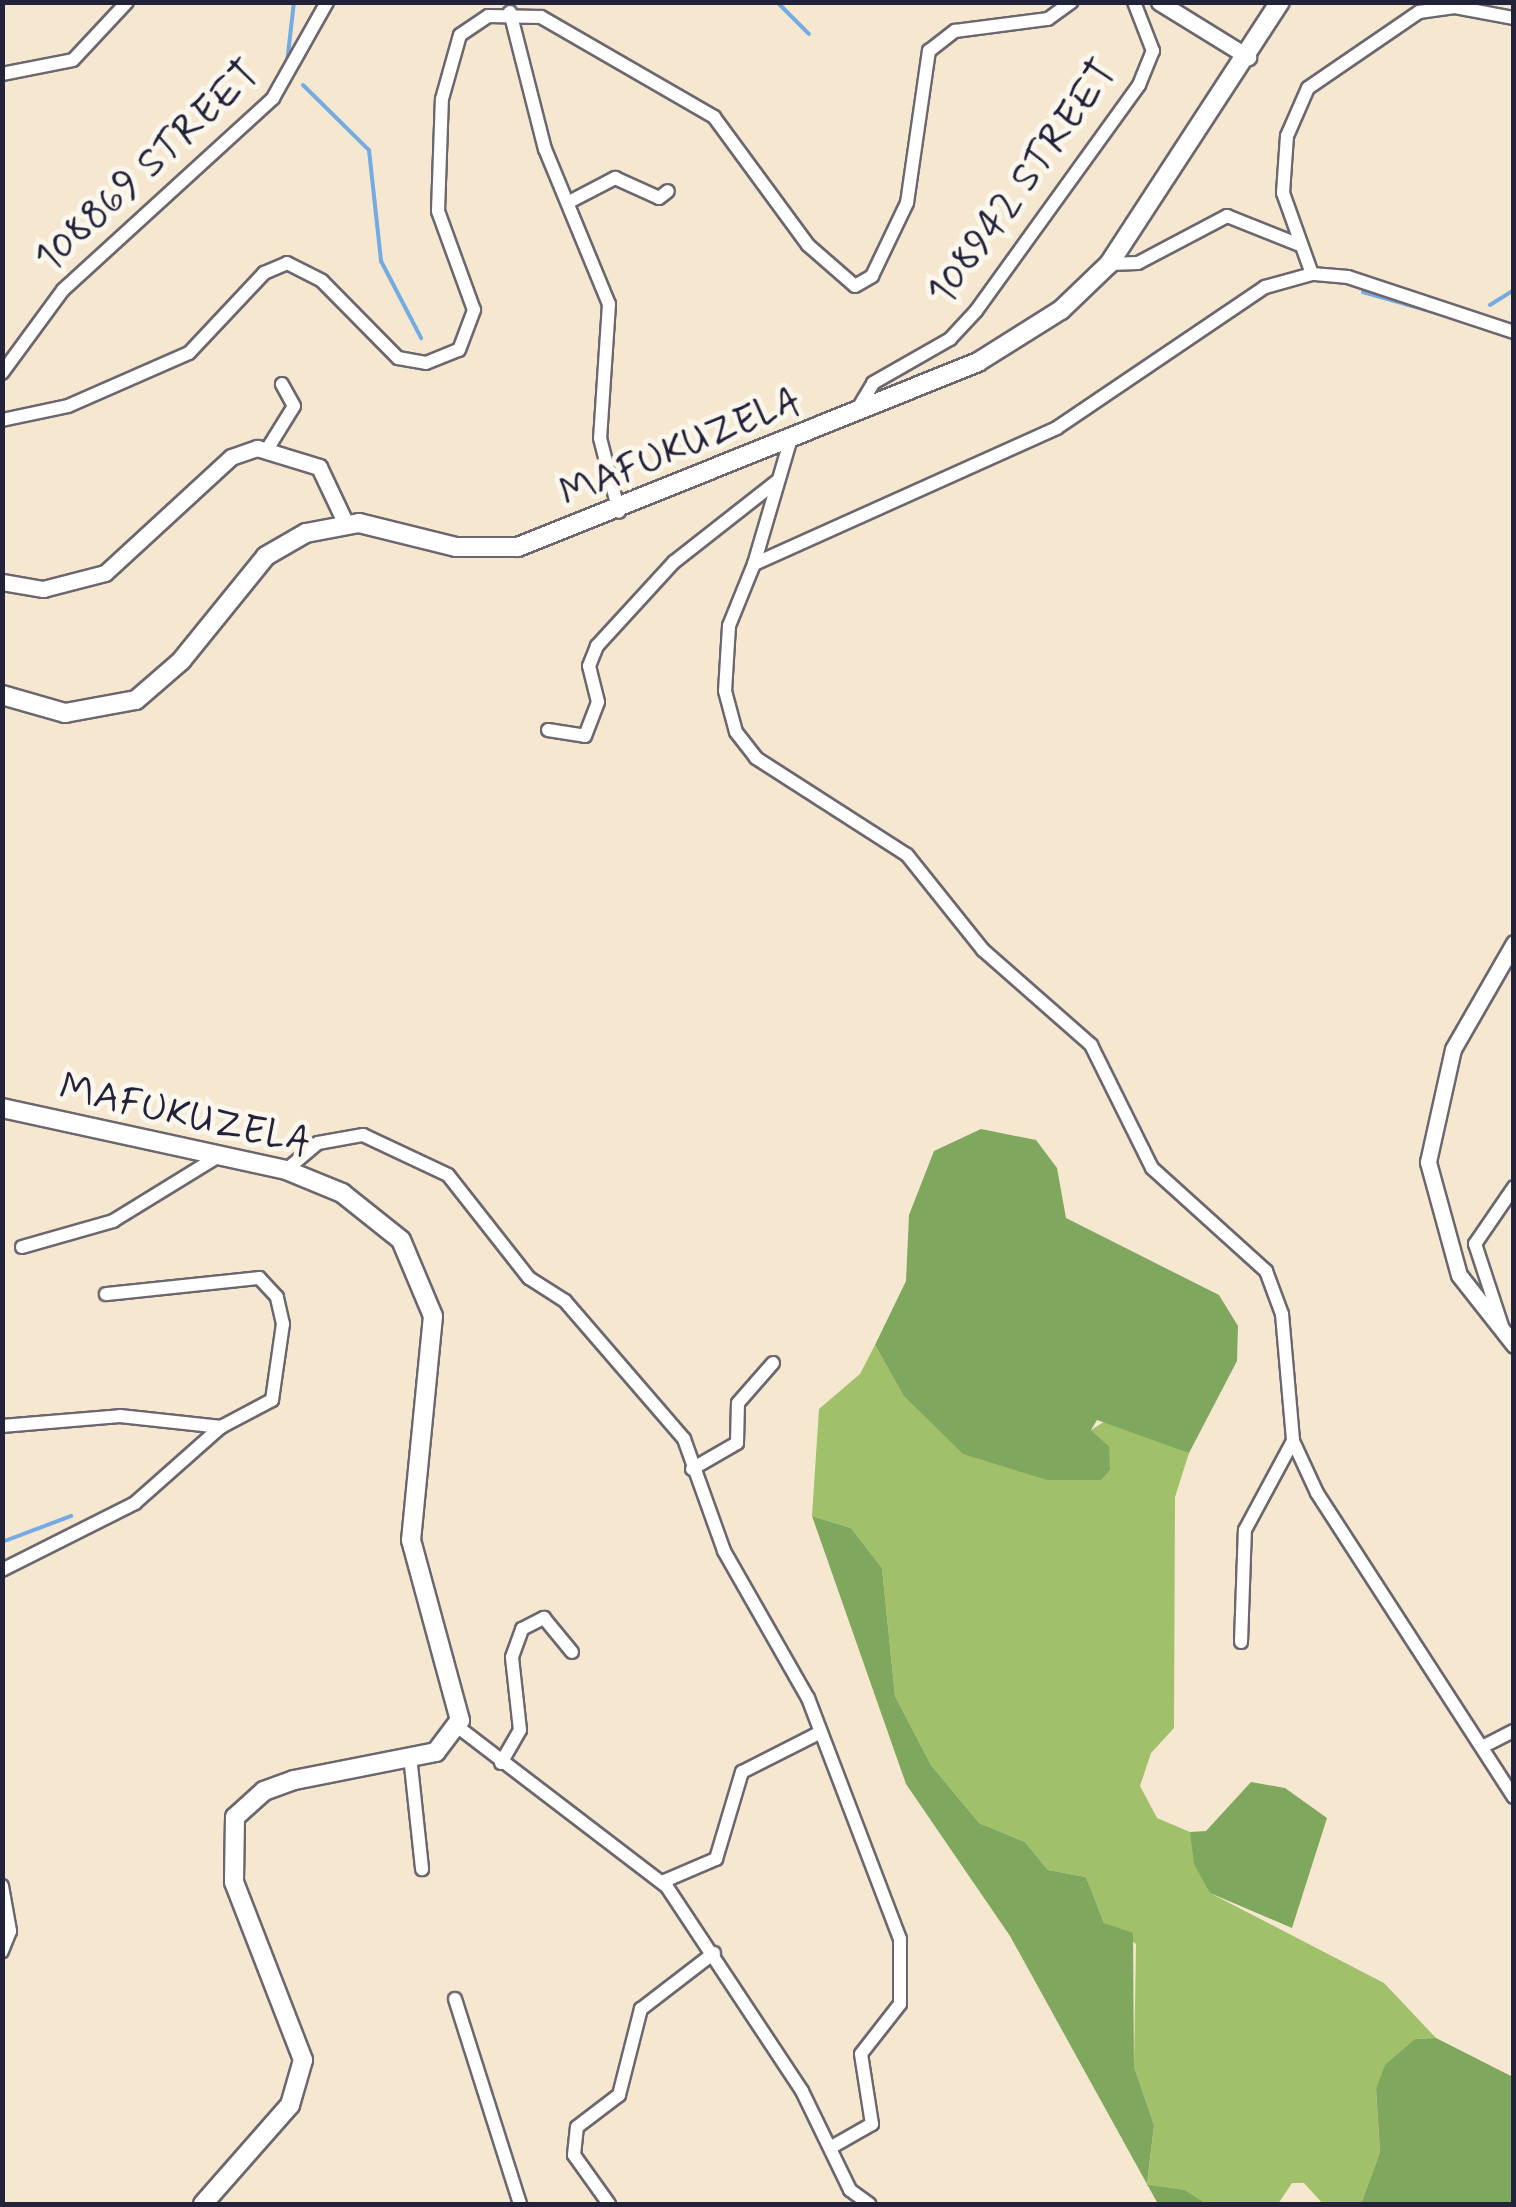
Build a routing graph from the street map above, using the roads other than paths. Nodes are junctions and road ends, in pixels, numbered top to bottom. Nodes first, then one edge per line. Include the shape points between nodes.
1 (127, 2) edge
2 (327, 2) edge
3 (1071, 2) edge
4 (1134, 2) edge
5 (1160, 2) edge
6 (1280, 2) edge
7 (510, 12) junction
8 (1514, 18) edge
9 (1248, 57) junction
10 (2, 74) edge
11 (668, 191) dead end
12 (570, 201) junction
13 (1302, 246) junction
14 (1110, 264) junction
15 (1312, 274) junction
16 (1514, 332) edge
17 (2, 373) edge
18 (282, 384) dead end
19 (853, 416) junction
20 (2, 420) edge
21 (790, 442) junction
22 (268, 448) junction
23 (776, 482) junction
24 (619, 512) junction
25 (345, 522) junction
26 (754, 564) junction
27 (2, 582) edge
28 (2, 695) edge
29 (548, 730) dead end
30 (1514, 943) edge
31 (2, 1108) edge
32 (218, 1157) junction
33 (286, 1170) junction
34 (1514, 1187) edge
35 (22, 1247) dead end
36 (106, 1294) dead end
37 (1509, 1341) edge
38 (773, 1363) dead end
39 (2, 1426) edge
40 (222, 1428) junction
41 (1294, 1440) junction
42 (692, 1469) junction
43 (2, 1570) edge
44 (1242, 1642) dead end
45 (572, 1652) dead end
46 (458, 1726) junction
47 (1514, 1732) edge
48 (819, 1733) junction
49 (1482, 1748) junction
50 (410, 1756) junction
51 (501, 1763) junction
52 (1514, 1797) edge
53 (422, 1869) dead end
54 (662, 1882) junction
55 (2, 1886) edge
56 (2, 1951) edge
57 (714, 1953) junction
58 (456, 2000) dead end
59 (830, 2148) junction
60 (849, 2200) edge
61 (203, 2204) edge
62 (520, 2204) edge
63 (608, 2204) edge
64 (869, 2204) edge

1 - 10 street via 74,60
2 - 17 street, 108869 STREET via 274,98 62,290
3 - 7 street via 1048,19 955,31 930,51 906,203 872,276 855,286 808,246 724,125 576,35
4 - 19 street, 108942 STREET via 1153,51 1139,85 976,311 950,339 873,383
5 - 9 street
6 - 9 main road, MAFUKUZELA
7 - 12 street via 535,120
7 - 20 street via 460,35 445,77 438,212 474,310 459,350 426,364 398,358 322,282 287,264 264,273 189,353 68,406
8 - 13 street via 1434,7 1315,79 1284,150 1283,193
9 - 14 main road, MAFUKUZELA
11 - 12 street via 659,198 615,178
12 - 24 street via 610,304 600,438
13 - 14 street via 1227,216 1138,263
13 - 15 street
14 - 19 main road, MAFUKUZELA via 1014,342
15 - 16 street via 1379,285
15 - 26 street via 1232,305 1014,450
18 - 22 street via 294,406
19 - 21 main road, MAFUKUZELA
21 - 23 street
21 - 24 main road, MAFUKUZELA
22 - 25 street via 318,467
22 - 27 street via 231,458 106,573 42,589
23 - 26 street
23 - 29 street via 674,562 597,646 589,666 598,702 588,733 577,740
24 - 25 main road, MAFUKUZELA via 499,548
25 - 28 main road via 266,556 181,662 136,700 65,713
26 - 41 street via 726,647 736,732 772,772 930,875 983,950 1091,1045 1152,1168 1236,1234 1279,1293
30 - 37 street via 1452,1049 1428,1162 1445,1244
31 - 32 main road, MAFUKUZELA
32 - 33 main road, MAFUKUZELA
32 - 35 street via 102,1225
33 - 42 street via 318,1144 363,1135 448,1175 529,1278 566,1301 661,1405
33 - 46 main road, MAFUKUZELA via 383,1219 427,1292 434,1338 411,1540 458,1692
34 - 37 street via 1475,1244
36 - 40 street via 242,1276 270,1285 283,1324 272,1400
38 - 42 street via 738,1403 737,1442
39 - 40 street via 120,1416
40 - 43 street via 135,1503
41 - 44 street via 1245,1530
41 - 49 street via 1328,1514
42 - 48 street via 724,1552
45 - 51 street via 544,1618 522,1628 511,1679 520,1730
46 - 50 main road via 436,1752
46 - 51 street
47 - 49 street
48 - 54 street via 742,1772 716,1859
48 - 59 street via 900,1939 900,2004 861,2054 872,2124
49 - 52 street
50 - 53 street
50 - 61 main road via 264,1790 236,1817 234,1882 304,2060 290,2105
51 - 54 street
54 - 57 street
55 - 56 street via 10,1931
57 - 59 street
57 - 63 street via 641,2010 619,2095 577,2126 574,2155
58 - 62 street
59 - 60 street
60 - 64 street

